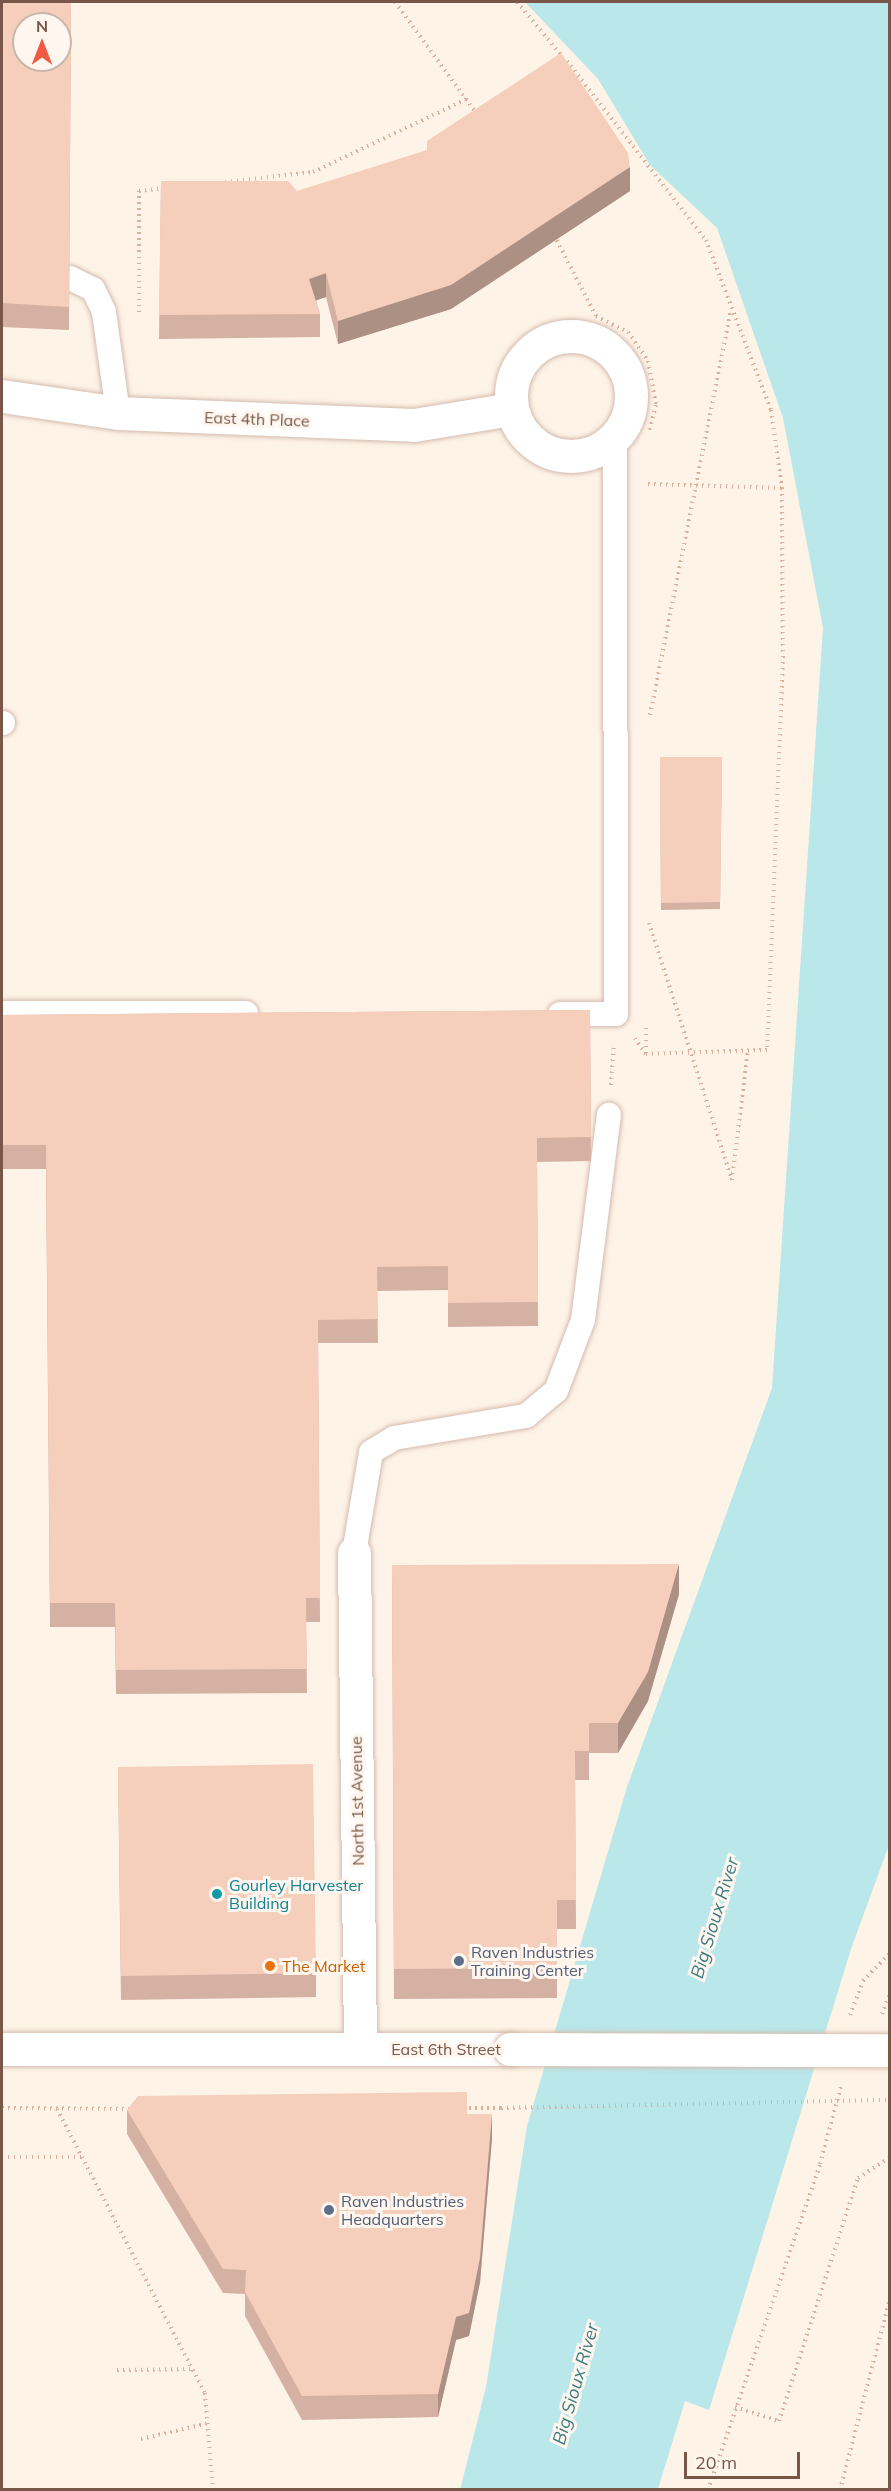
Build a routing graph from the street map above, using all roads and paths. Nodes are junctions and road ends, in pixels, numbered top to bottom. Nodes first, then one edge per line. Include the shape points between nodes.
1 (395, 2) edge
2 (518, 2) edge
3 (220, 182) edge
4 (174, 187) edge
5 (70, 278) edge
6 (730, 312) junction
7 (139, 322) dead end
8 (2, 396) edge
9 (512, 409) junction
10 (118, 413) junction
11 (615, 437) junction
12 (644, 484) dead end
13 (696, 485) junction
14 (782, 488) junction
15 (647, 729) dead end
16 (646, 913) dead end
17 (2, 1012) edge
18 (267, 1013) edge
19 (536, 1014) edge
20 (616, 1014) junction
21 (748, 1050) junction
22 (691, 1052) junction
23 (609, 1115) joint
24 (354, 1553) joint
25 (2, 2049) edge
26 (360, 2049) junction
27 (890, 2050) edge
28 (843, 2078) dead end
29 (890, 2100) edge
30 (2, 2108) edge
31 (453, 2108) edge
32 (57, 2109) junction
33 (141, 2109) edge
34 (2, 2157) edge
35 (83, 2157) junction
36 (890, 2157) edge
37 (890, 2298) edge
38 (194, 2369) junction
39 (117, 2370) dead end
40 (735, 2407) junction
41 (210, 2423) junction
42 (141, 2439) dead end
43 (710, 2489) edge
44 (213, 2490) edge
45 (840, 2490) edge

1 - 3 path via 467,99 313,172
2 - 6 path via 706,240
4 - 7 path via 139,191
5 - 10 lane via 93,289 104,312
6 - 13 path
6 - 14 path via 771,410
8 - 10 street, East 4th Place
9 - 10 street, East 4th Place via 414,425
9 - 11 street via 530,440 563,456 582,456
9 - 11 street via 517,369 530,353 546,341 587,338 606,346 629,380 627,420
11 - 20 lane
12 - 13 path
13 - 14 path
13 - 15 path
14 - 21 path via 783,656 767,1050
16 - 22 path
17 - 18 lane
19 - 20 lane
20 - 22 path via 646,1054
20 - 23 path
21 - 22 path
21 - 22 path via 732,1180
23 - 24 lane via 583,1320 556,1391 526,1416 394,1438 371,1452
24 - 26 street, North 1st Avenue
25 - 26 street, East 6th Street
26 - 27 street, East 6th Street, bridge
28 - 40 path via 820,2164
29 - 31 path, bridge
30 - 32 path
32 - 33 path
32 - 35 path
34 - 35 path
35 - 38 path
36 - 40 path via 858,2178 779,2421
37 - 45 path
38 - 39 path
38 - 41 path via 205,2393
40 - 43 path
41 - 42 path
41 - 44 path

